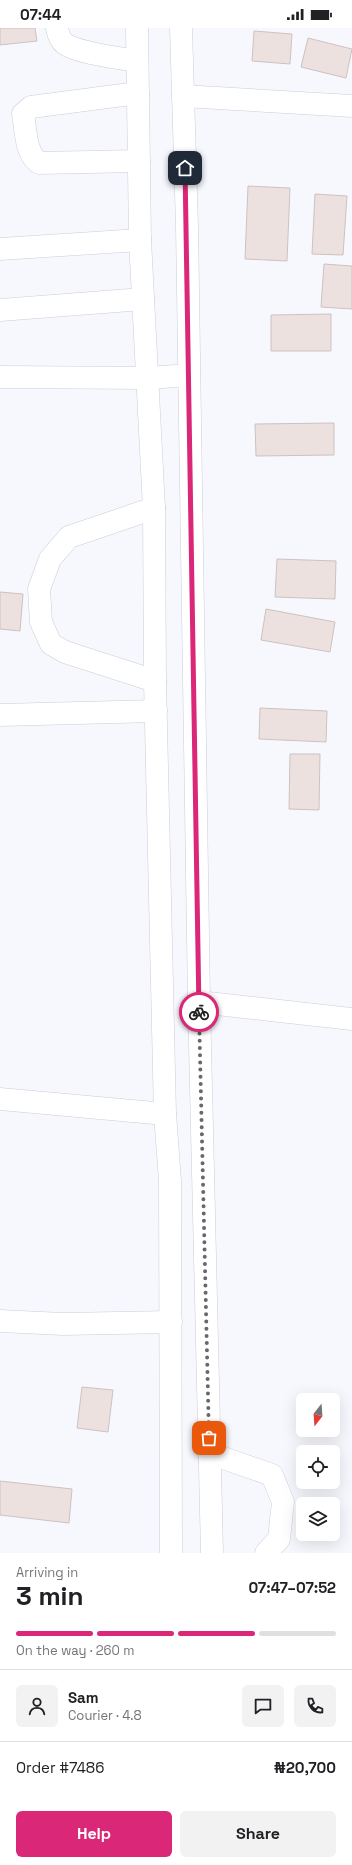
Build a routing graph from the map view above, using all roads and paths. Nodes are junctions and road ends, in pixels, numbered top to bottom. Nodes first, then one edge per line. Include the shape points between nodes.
1 (57, 28) edge
2 (137, 28) edge
3 (181, 28) edge
4 (137, 61) junction
5 (138, 93) junction
6 (183, 96) junction
7 (352, 106) edge
8 (139, 161) junction
9 (140, 240) junction
10 (0, 249) edge
11 (143, 299) junction
12 (0, 310) edge
13 (190, 375) junction
14 (0, 377) edge
15 (148, 378) junction
16 (154, 508) junction
17 (155, 681) junction
18 (156, 711) junction
19 (0, 714) edge
20 (199, 1002) junction
21 (352, 1019) edge
22 (0, 1099) edge
23 (165, 1114) junction
24 (0, 1321) edge
25 (171, 1322) junction
26 (209, 1453) junction
27 (170, 1553) edge
28 (212, 1553) edge
29 (266, 1553) edge

1 - 4 main road via 65,44 76,49
2 - 4 main road
3 - 6 main road
4 - 5 main road
5 - 8 main road
5 - 8 main road via 31,107 23,114 28,147 32,158 39,163
6 - 7 main road
6 - 13 main road
8 - 9 main road
9 - 10 main road
9 - 11 main road
11 - 12 main road
11 - 15 main road
13 - 15 main road
13 - 20 main road
14 - 15 main road
15 - 16 main road
16 - 17 main road
16 - 17 main road via 70,537 50,559 39,589 41,622 51,644 65,652
17 - 18 main road
18 - 19 main road
18 - 23 main road
20 - 21 main road
20 - 26 main road
22 - 23 main road
23 - 25 main road via 170,1181
24 - 25 main road via 63,1324
25 - 27 main road
26 - 28 main road
26 - 29 main road via 272,1475 283,1502 279,1539

